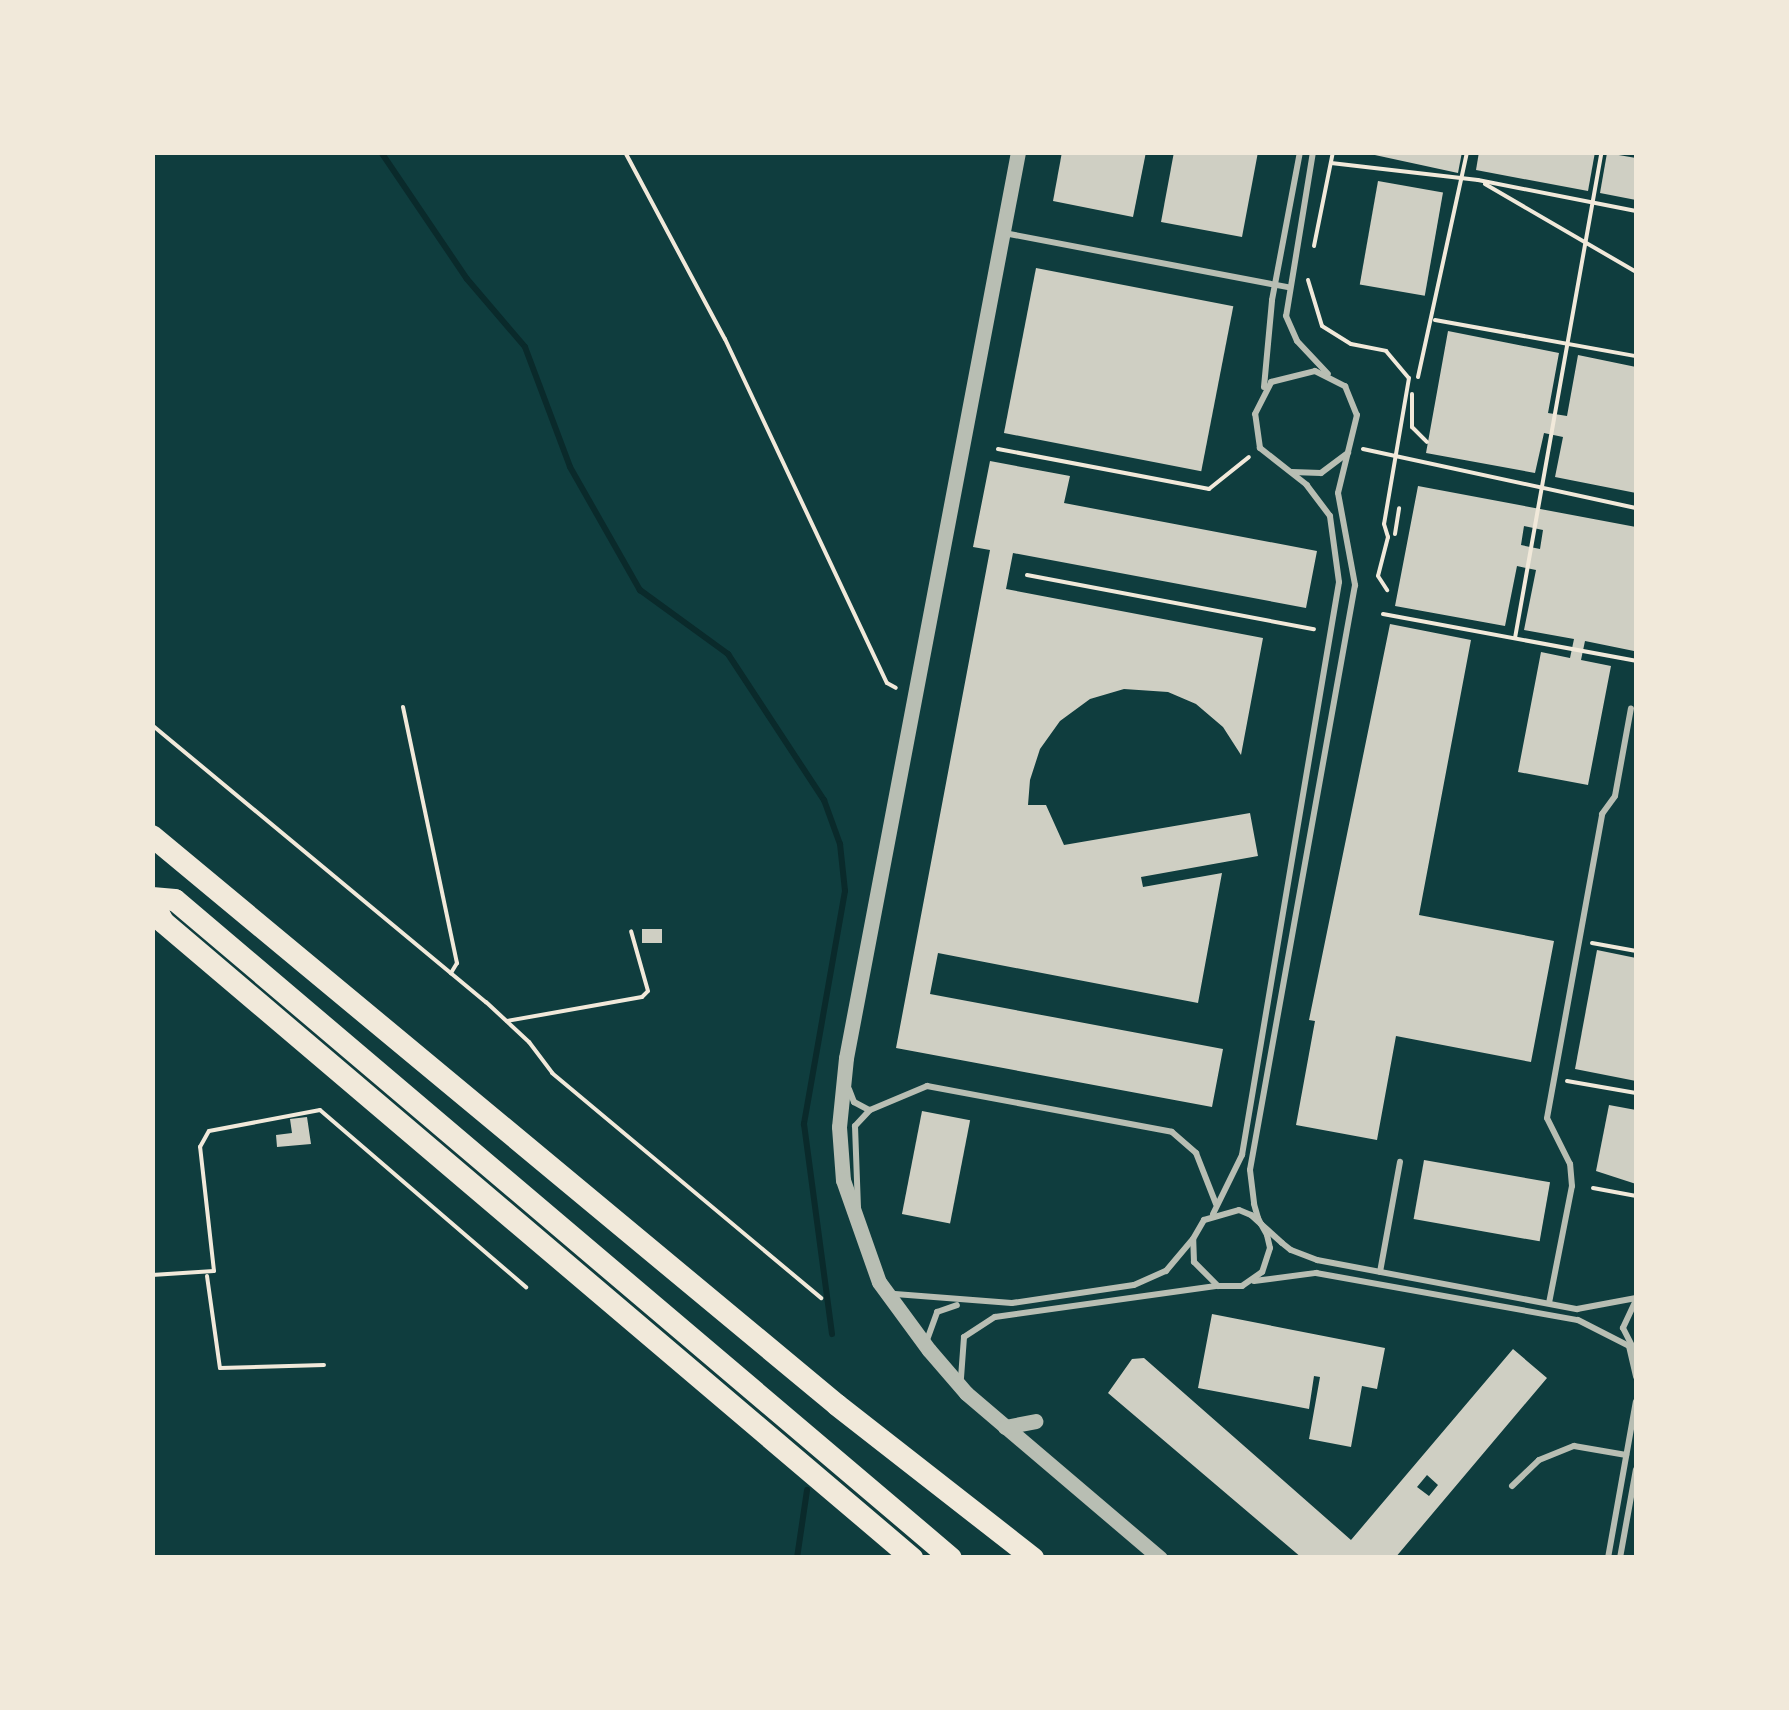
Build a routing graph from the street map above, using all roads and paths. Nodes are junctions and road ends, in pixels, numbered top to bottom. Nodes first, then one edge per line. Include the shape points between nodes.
1 (626, 152) edge
2 (1018, 152) edge
3 (1300, 152) edge
4 (1333, 152) edge
5 (1468, 152) edge
6 (1602, 152) edge
7 (1312, 156) edge
8 (1331, 162) junction
9 (1478, 180) junction
10 (1462, 182) junction
11 (1593, 203) junction
12 (1636, 211) edge
13 (1003, 233) junction
14 (1586, 242) junction
15 (1314, 250) dead end
16 (1310, 268) dead end
17 (1636, 272) edge
18 (1276, 285) junction
19 (1288, 288) junction
20 (1435, 320) junction
21 (1567, 343) junction
22 (1636, 356) edge
23 (1330, 376) junction
24 (1418, 377) dead end
25 (1412, 394) dead end
26 (1260, 397) junction
27 (1427, 442) dead end
28 (1352, 446) junction
29 (1260, 448) junction
30 (998, 450) dead end
31 (1397, 456) junction
32 (1286, 471) junction
33 (1543, 488) junction
34 (1399, 508) dead end
35 (1636, 508) edge
36 (1395, 534) dead end
37 (1027, 576) dead end
38 (1387, 590) dead end
39 (1383, 614) dead end
40 (1314, 629) dead end
41 (1515, 638) junction
42 (1636, 661) edge
43 (913, 698) junction
44 (403, 707) dead end
45 (1631, 708) dead end
46 (152, 726) edge
47 (152, 836) edge
48 (152, 900) edge
49 (630, 930) dead end
50 (1579, 941) junction
51 (1636, 951) edge
52 (451, 973) junction
53 (507, 1022) junction
54 (846, 1058) junction
55 (1567, 1080) dead end
56 (1636, 1093) edge
57 (870, 1110) junction
58 (1400, 1162) dead end
59 (1208, 1186) junction
60 (1593, 1188) dead end
61 (1228, 1190) junction
62 (1636, 1196) edge
63 (1216, 1204) junction
64 (1213, 1214) junction
65 (1261, 1224) junction
66 (856, 1232) junction
67 (1193, 1238) junction
68 (1380, 1272) junction
69 (152, 1274) edge
70 (207, 1276) junction
71 (1253, 1281) junction
72 (879, 1282) junction
73 (1218, 1286) junction
74 (526, 1287) dead end
75 (821, 1298) dead end
76 (1636, 1299) edge
77 (973, 1302) junction
78 (1549, 1304) junction
79 (1628, 1346) junction
80 (929, 1350) junction
81 (1636, 1354) edge
82 (324, 1365) dead end
83 (1636, 1378) edge
84 (966, 1393) junction
85 (1636, 1401) edge
86 (837, 1404) junction
87 (1036, 1421) dead end
88 (1005, 1427) junction
89 (1626, 1456) junction
90 (1636, 1469) edge
91 (1512, 1486) dead end
92 (912, 1558) edge
93 (951, 1558) edge
94 (1013, 1558) edge
95 (1033, 1558) edge
96 (1160, 1558) edge
97 (1608, 1558) edge
98 (1620, 1558) edge

1 - 43 path via 724,339 888,683
2 - 13 street
3 - 18 lane
4 - 8 path
5 - 10 path
6 - 11 path
7 - 8 path
7 - 19 lane
8 - 10 path
8 - 15 path
9 - 10 path
9 - 11 path
9 - 14 path
10 - 20 path
11 - 12 path
11 - 14 path
13 - 18 lane
13 - 43 street
14 - 17 path
14 - 21 path
16 - 31 path via 1310,302 1322,326 1351,344 1386,351 1404,366 1410,386
18 - 19 lane
18 - 26 lane via 1270,372
19 - 23 lane via 1291,331
20 - 21 path
20 - 24 path
21 - 22 path
21 - 33 path
23 - 26 lane via 1300,370 1271,382
23 - 28 lane via 1353,400
25 - 27 path via 1412,427
26 - 29 lane via 1254,414
28 - 31 path
28 - 32 lane via 1320,473
28 - 65 lane via 1338,493 1352,549 1354,596 1250,1170
29 - 30 path via 1209,489
29 - 32 lane
31 - 33 path
31 - 38 path via 1378,576
32 - 61 lane via 1330,516 1340,582 1242,1154
33 - 35 path
33 - 41 path
34 - 36 path
37 - 40 path
39 - 41 path
41 - 42 path
43 - 54 street
44 - 52 path via 457,963
45 - 50 lane via 1615,796 1602,814
46 - 52 path
47 - 86 highway
48 - 92 highway via 163,922
48 - 93 highway via 176,900
49 - 53 path via 648,990 642,997
50 - 51 path
50 - 78 lane via 1547,1118 1570,1164 1572,1186
52 - 53 path
53 - 75 path via 552,1074
54 - 57 lane via 851,1096
54 - 66 street via 840,1152
55 - 56 path
57 - 59 lane via 927,1086 1172,1132 1196,1153
57 - 66 lane via 854,1132
58 - 68 lane
59 - 61 lane via 1216,1194
59 - 63 lane
60 - 62 path
61 - 63 lane
63 - 64 lane
64 - 65 lane via 1239,1210
64 - 67 lane
65 - 68 lane via 1300,1255
65 - 71 lane via 1268,1260
66 - 72 street
67 - 73 lane via 1194,1262
67 - 77 lane via 1166,1272 1134,1285 1027,1302
68 - 78 lane
69 - 70 path
70 - 74 path via 214,1260 204,1138 218,1126 320,1110
70 - 82 path via 220,1368
71 - 73 lane
71 - 79 lane via 1316,1273 1383,1284 1578,1320
72 - 77 lane via 917,1300
72 - 80 street
73 - 84 lane via 976,1325 959,1350
76 - 78 lane via 1586,1309
76 - 79 lane via 1624,1320
77 - 80 lane via 938,1312 925,1334
79 - 81 lane
79 - 83 lane
80 - 84 street
84 - 88 street
85 - 89 lane
86 - 94 highway
86 - 95 highway
87 - 88 street
88 - 96 street
89 - 91 lane via 1574,1446 1538,1460
89 - 97 lane
90 - 98 lane

